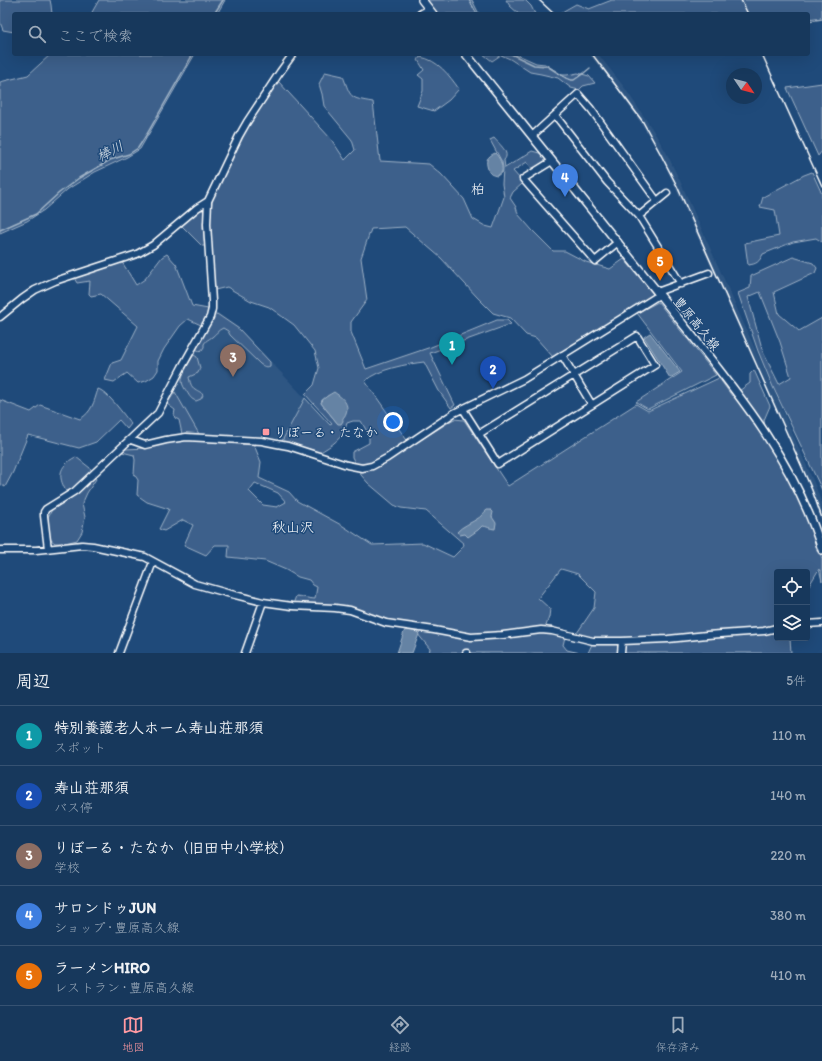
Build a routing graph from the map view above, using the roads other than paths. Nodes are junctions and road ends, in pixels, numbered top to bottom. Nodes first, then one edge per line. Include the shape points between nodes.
1 (422, 0) edge
2 (431, 12) edge
3 (292, 56) edge
4 (468, 56) edge
5 (555, 115) junction
6 (532, 136) junction
7 (552, 161) junction
8 (667, 193) dead end
9 (208, 201) junction
10 (657, 201) junction
11 (639, 216) junction
12 (618, 242) junction
13 (709, 273) dead end
14 (681, 284) junction
15 (658, 294) junction
16 (0, 317) edge
17 (562, 355) junction
18 (574, 375) junction
19 (592, 405) junction
20 (463, 408) junction
21 (479, 434) junction
22 (131, 440) junction
23 (48, 549) junction
24 (0, 550) edge
25 (822, 550) edge
26 (153, 562) junction
27 (263, 602) junction
28 (822, 622) edge
29 (810, 624) edge
30 (774, 629) edge
31 (622, 641) junction
32 (119, 653) edge
33 (245, 653) edge
34 (621, 653) edge

1 - 2 main road
3 - 9 street via 239,136
4 - 6 main road, 豊原高久線
5 - 6 street
5 - 10 street via 578,94
5 - 11 street via 607,182
6 - 7 main road, 豊原高久線
7 - 12 main road, 豊原高久線
7 - 12 street via 523,179 595,261
8 - 10 street
9 - 16 street via 146,250 54,281 35,290
9 - 22 street via 212,301 210,317 162,407
10 - 11 street
11 - 14 street
12 - 15 main road, 豊原高久線
13 - 14 street
14 - 15 street
15 - 17 street
15 - 25 main road, 豊原高久線 via 738,393 769,440 805,503
17 - 18 street
17 - 20 street via 519,381
18 - 19 street
18 - 19 street via 637,336 656,365
18 - 21 street
19 - 21 street via 498,464
20 - 21 street
20 - 22 street via 387,458 366,467 347,466 288,446 262,442 186,437 145,445
22 - 23 street via 75,491 46,509 44,516
23 - 24 street
23 - 26 street via 93,546 136,554
26 - 27 street via 195,584
26 - 32 street
27 - 31 street via 350,610 386,623 471,637 541,630 593,641
27 - 33 street
28 - 29 street
30 - 31 street via 668,640
31 - 34 street

